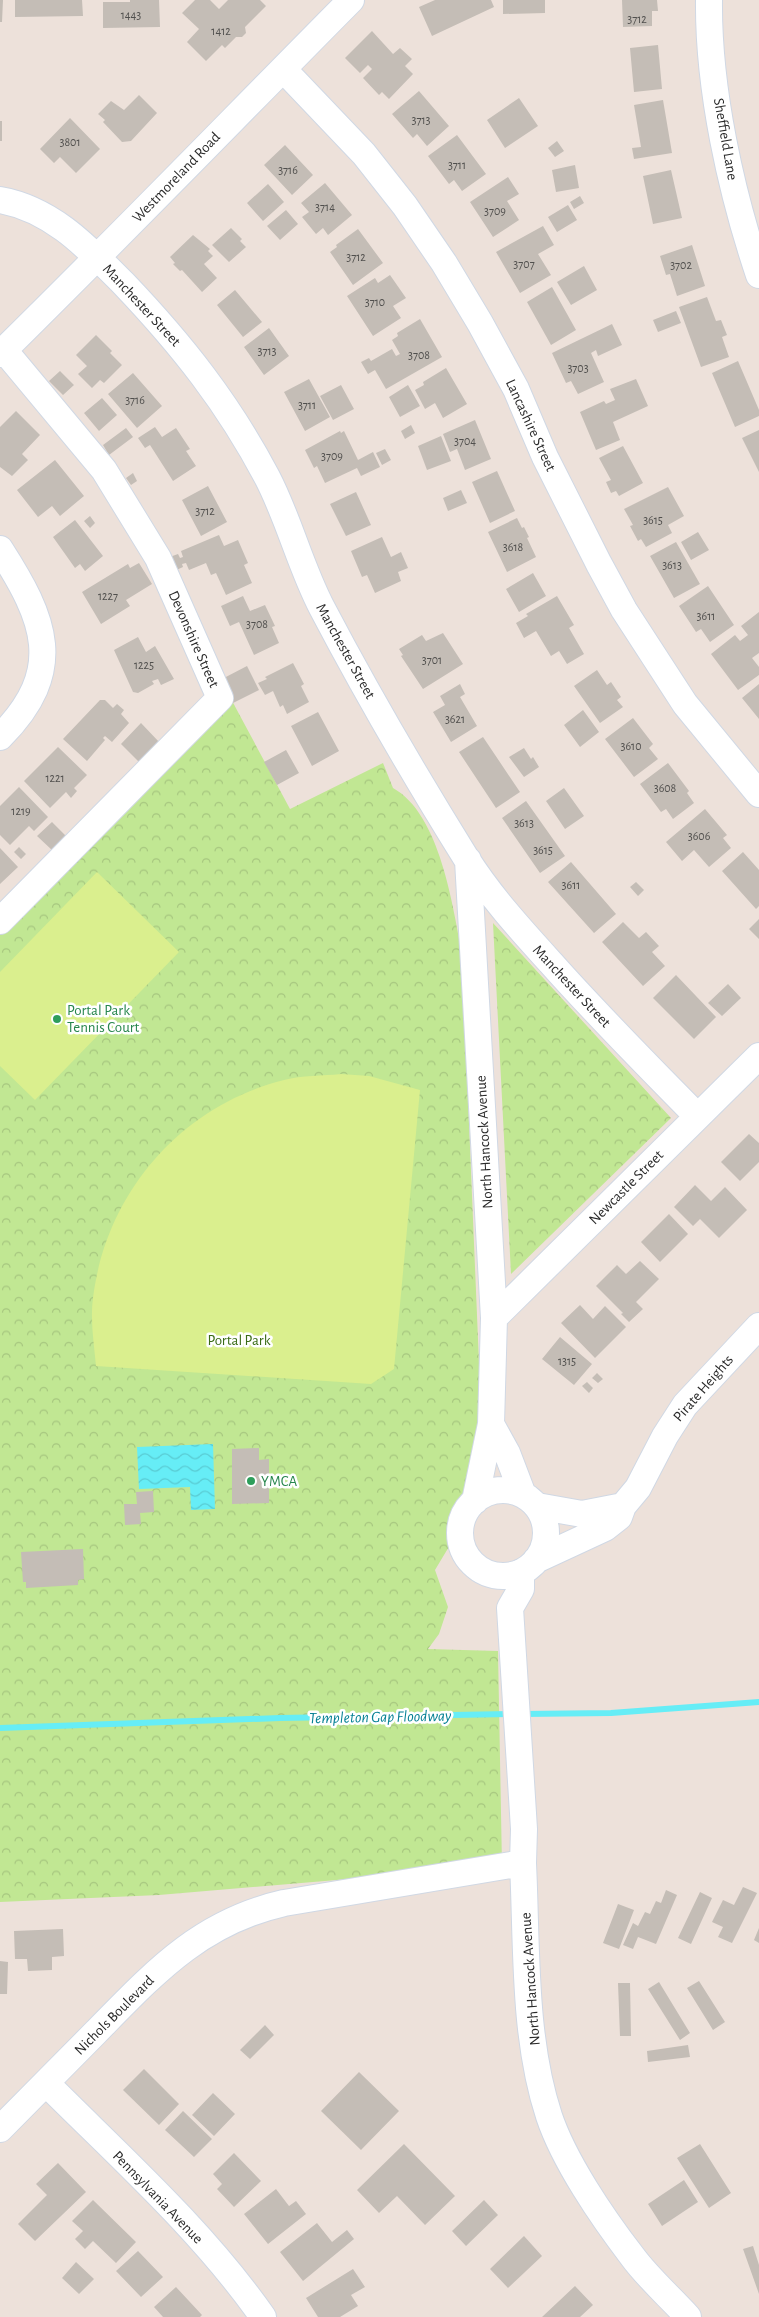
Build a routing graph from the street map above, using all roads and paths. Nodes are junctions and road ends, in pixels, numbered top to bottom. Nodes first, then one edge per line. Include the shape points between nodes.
1 (350, 0) edge
2 (708, 0) edge
3 (282, 69) junction
4 (0, 200) edge
5 (98, 258) junction
6 (759, 276) edge
7 (2, 352) edge
8 (0, 549) edge
9 (0, 737) edge
10 (759, 794) edge
11 (468, 860) junction
12 (0, 921) edge
13 (759, 1056) edge
14 (697, 1116) junction
15 (494, 1318) junction
16 (759, 1326) edge
17 (491, 1424) junction
18 (530, 1500) junction
19 (475, 1501) junction
20 (623, 1506) junction
21 (528, 1566) junction
22 (486, 1572) junction
23 (510, 1608) junction
24 (523, 1863) junction
25 (46, 2084) junction
26 (0, 2129) edge
27 (263, 2317) edge
28 (688, 2317) edge

1 - 3 street, Westmoreland Road
2 - 6 street, Sheffield Lane via 722,126 738,207
3 - 5 street, Westmoreland Road
3 - 10 street, Lancashire Street via 364,154 444,263 516,389 545,458 624,610 685,704
4 - 5 street, Manchester Street via 35,209 54,220
5 - 7 street, Westmoreland Road
5 - 11 street, Manchester Street via 186,351 248,443 269,481 320,604
7 - 12 street, Devonshire Street via 104,470 158,558 220,698
8 - 9 street via 22,584 40,624 44,651 30,700
11 - 14 street, Manchester Street via 515,924
11 - 15 street, North Hancock Avenue
13 - 14 street, Newcastle Street
14 - 15 street, Newcastle Street
15 - 17 street, North Hancock Avenue
16 - 20 street, Pirate Heights via 685,1405 638,1488
17 - 18 street, North Hancock Avenue
17 - 19 street, North Hancock Avenue
18 - 19 street via 511,1490 498,1490
18 - 20 street via 582,1514
18 - 21 street, North Hancock Avenue via 543,1516 546,1533 542,1550
19 - 22 street, North Hancock Avenue via 461,1524 462,1543 471,1561
20 - 21 street, Pirate Heights via 619,1517 605,1528
21 - 22 street via 510,1575
21 - 23 street, North Hancock Avenue via 522,1589
22 - 23 street, North Hancock Avenue via 492,1591
23 - 24 street, North Hancock Avenue via 524,1829
24 - 25 street, Nichols Boulevard via 284,1903 241,1917 184,1948
24 - 28 street, North Hancock Avenue via 532,2039 549,2116 588,2192 632,2257
25 - 26 street, Nichols Boulevard
25 - 27 street, Pennsylvania Avenue via 182,2219

